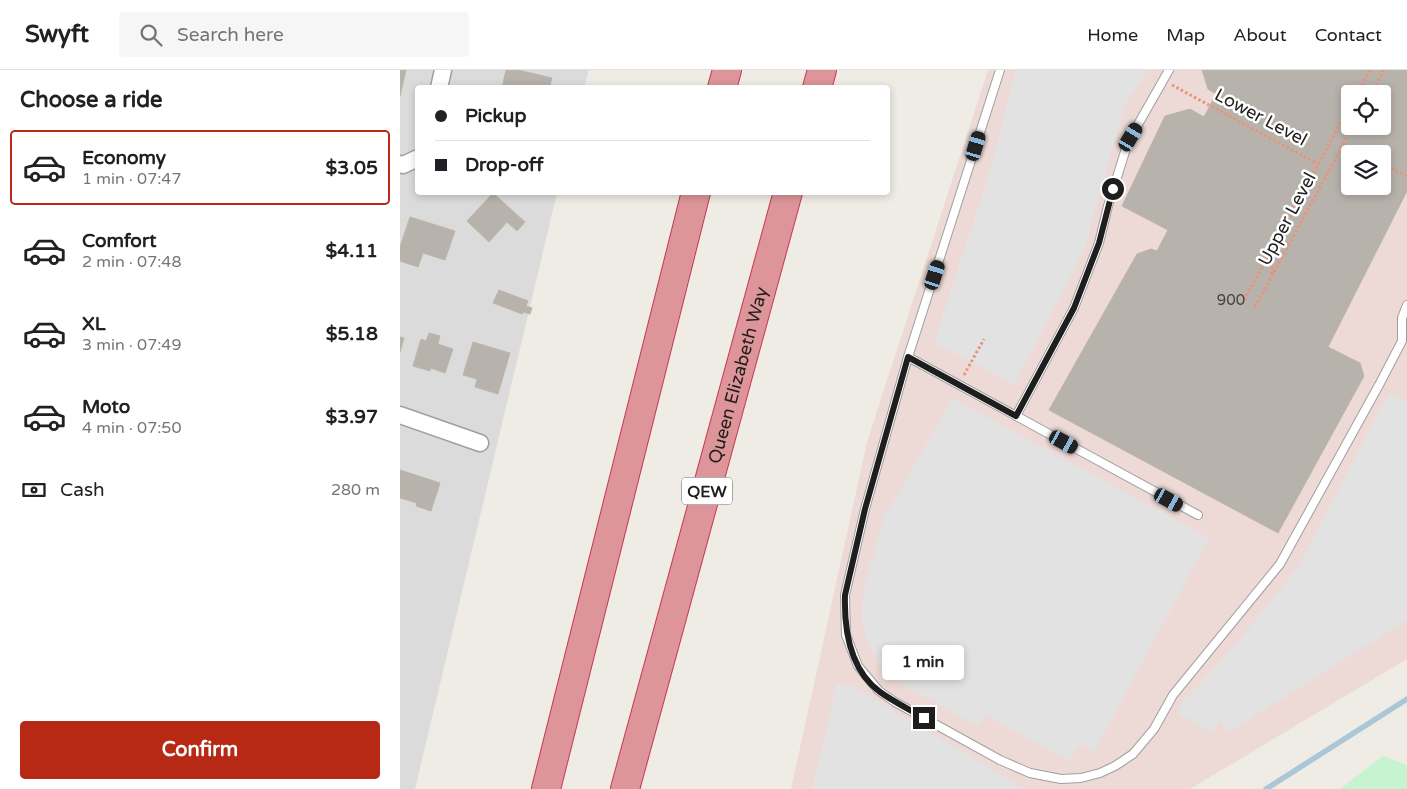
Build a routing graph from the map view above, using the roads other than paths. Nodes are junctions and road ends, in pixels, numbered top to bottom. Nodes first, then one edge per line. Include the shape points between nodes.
1 (443, 70) edge
2 (726, 70) edge
3 (822, 70) edge
4 (1000, 70) edge
5 (1169, 70) edge
6 (439, 85) edge
7 (723, 85) edge
8 (818, 85) edge
9 (415, 159) edge
10 (400, 164) edge
11 (695, 195) edge
12 (787, 195) edge
13 (1407, 305) edge
14 (1405, 343) edge
15 (908, 357) junction
16 (400, 416) edge
17 (1016, 416) junction
18 (480, 443) dead end
19 (1198, 515) dead end
20 (546, 789) edge
21 (625, 789) edge

1 - 6 street
2 - 7 highway
3 - 8 highway
4 - 15 lane
5 - 17 lane via 1128,142 1099,243 1074,308
9 - 10 street
11 - 20 highway
12 - 21 highway, Queen Elizabeth Way / QEW
13 - 14 lane via 1402,318
14 - 15 lane via 1280,564 1173,695 1146,741 1133,754 1108,769 1080,778 1061,779 1014,767 895,702 868,680 858,666 846,635 845,595 865,509
15 - 17 lane
16 - 18 street
17 - 19 lane

